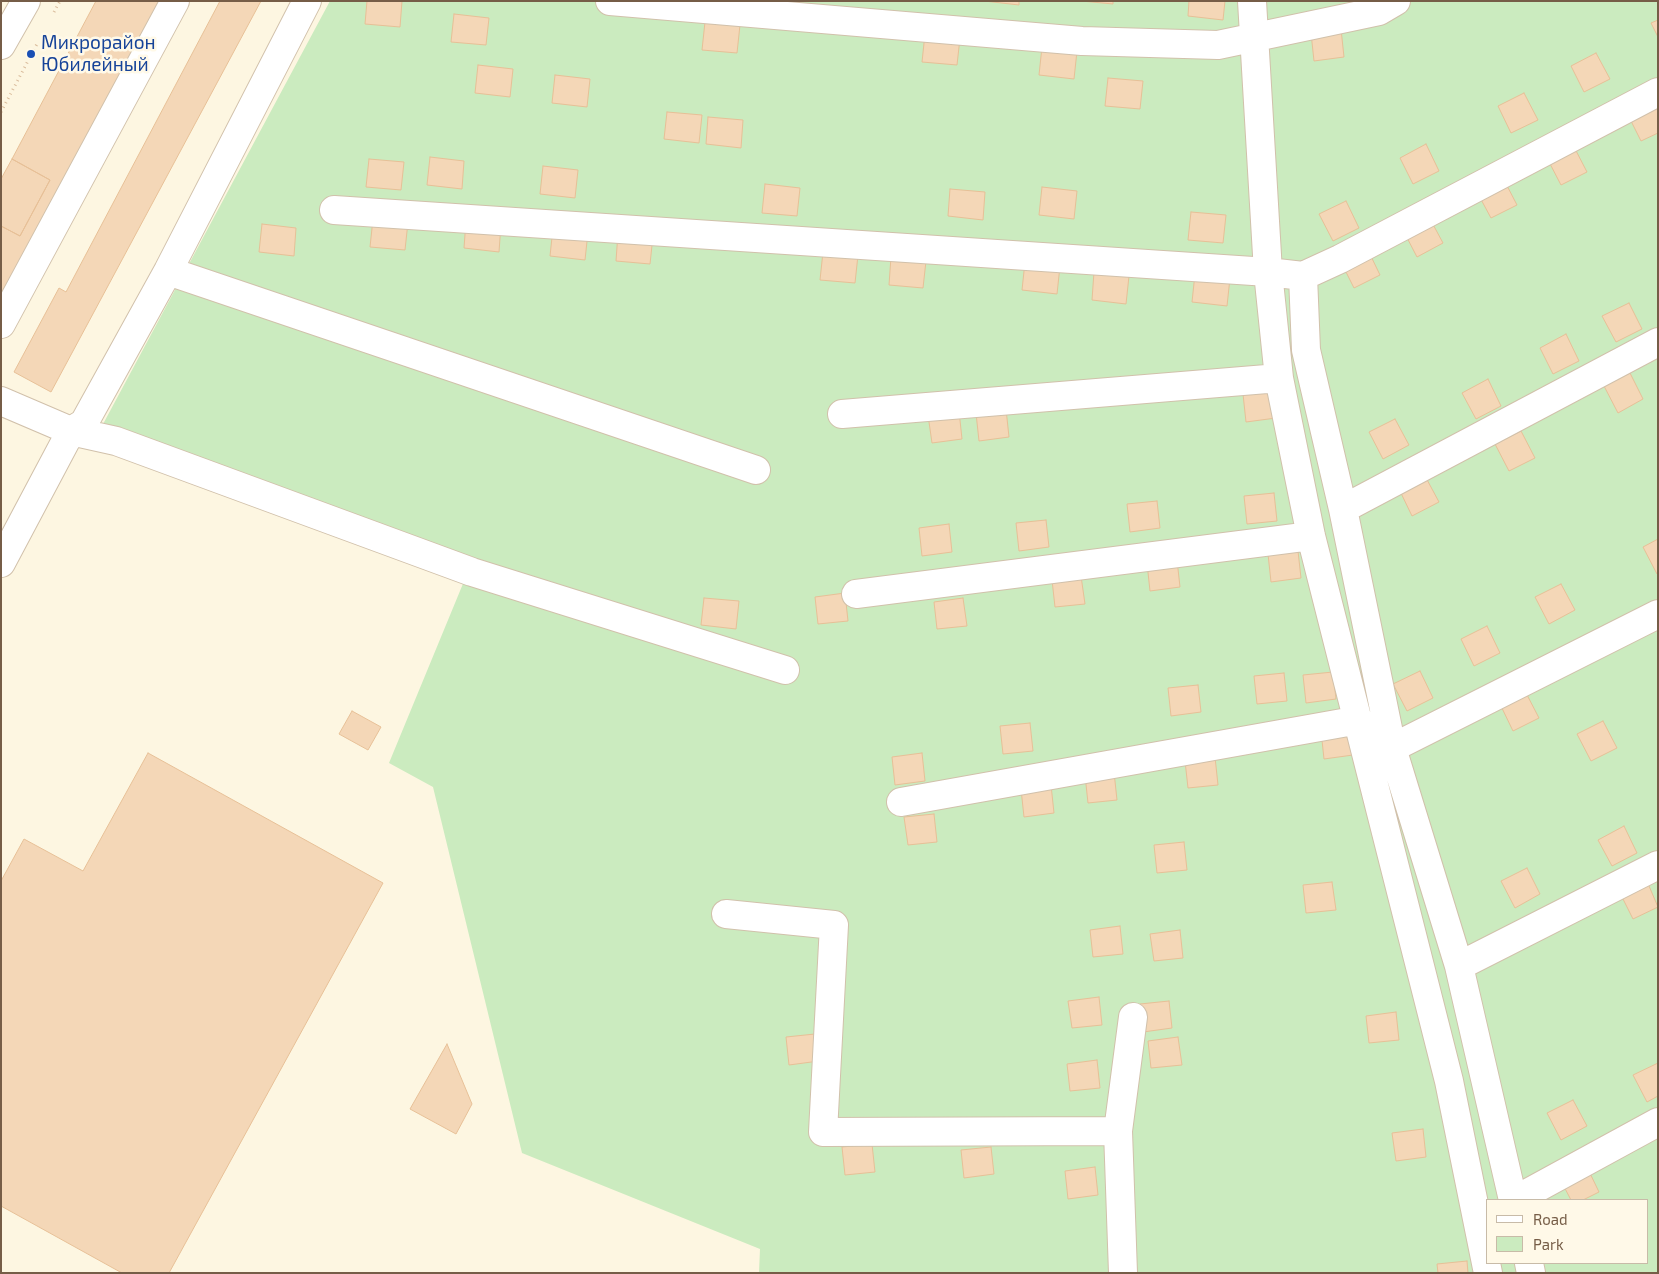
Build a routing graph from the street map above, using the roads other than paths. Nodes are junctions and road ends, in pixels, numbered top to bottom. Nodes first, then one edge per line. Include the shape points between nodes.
1 (26, 1) edge
2 (175, 1) edge
3 (307, 1) edge
4 (610, 1) edge
5 (1252, 1) edge
6 (1396, 1) edge
7 (1254, 37) junction
8 (1, 45) edge
9 (1658, 92) edge
10 (334, 210) dead end
11 (168, 271) junction
12 (1268, 272) junction
13 (1303, 276) junction
14 (1, 324) edge
15 (1658, 342) edge
16 (1279, 378) junction
17 (1, 401) edge
18 (842, 414) dead end
19 (71, 431) junction
20 (756, 470) dead end
21 (1343, 509) junction
22 (1311, 536) junction
23 (1, 563) edge
24 (856, 594) dead end
25 (1658, 614) edge
26 (784, 670) dead end
27 (1359, 720) junction
28 (1392, 748) junction
29 (901, 802) dead end
30 (1658, 865) edge
31 (726, 914) dead end
32 (1459, 966) junction
33 (1133, 1017) dead end
34 (1658, 1122) edge
35 (1118, 1131) junction
36 (1514, 1199) edge
37 (1516, 1199) edge
38 (1486, 1263) edge
39 (1123, 1273) edge

1 - 8 street
2 - 14 street
3 - 11 street
4 - 7 street via 1082,41 1218,45
5 - 7 street
6 - 7 street via 1379,11
7 - 12 street
9 - 13 street
10 - 12 street
11 - 19 street via 84,423
11 - 20 street
12 - 13 street
12 - 16 street
13 - 21 street via 1306,350
15 - 21 street
16 - 18 street
16 - 22 street
17 - 19 street
19 - 23 street
19 - 26 street via 116,442 472,572
21 - 28 street
22 - 24 street
22 - 27 street
25 - 28 street
27 - 29 street
27 - 38 street via 1449,1081
28 - 32 street
30 - 32 street
31 - 35 street via 834,924 823,1132
32 - 36 street
33 - 35 street
34 - 37 street
35 - 39 street

